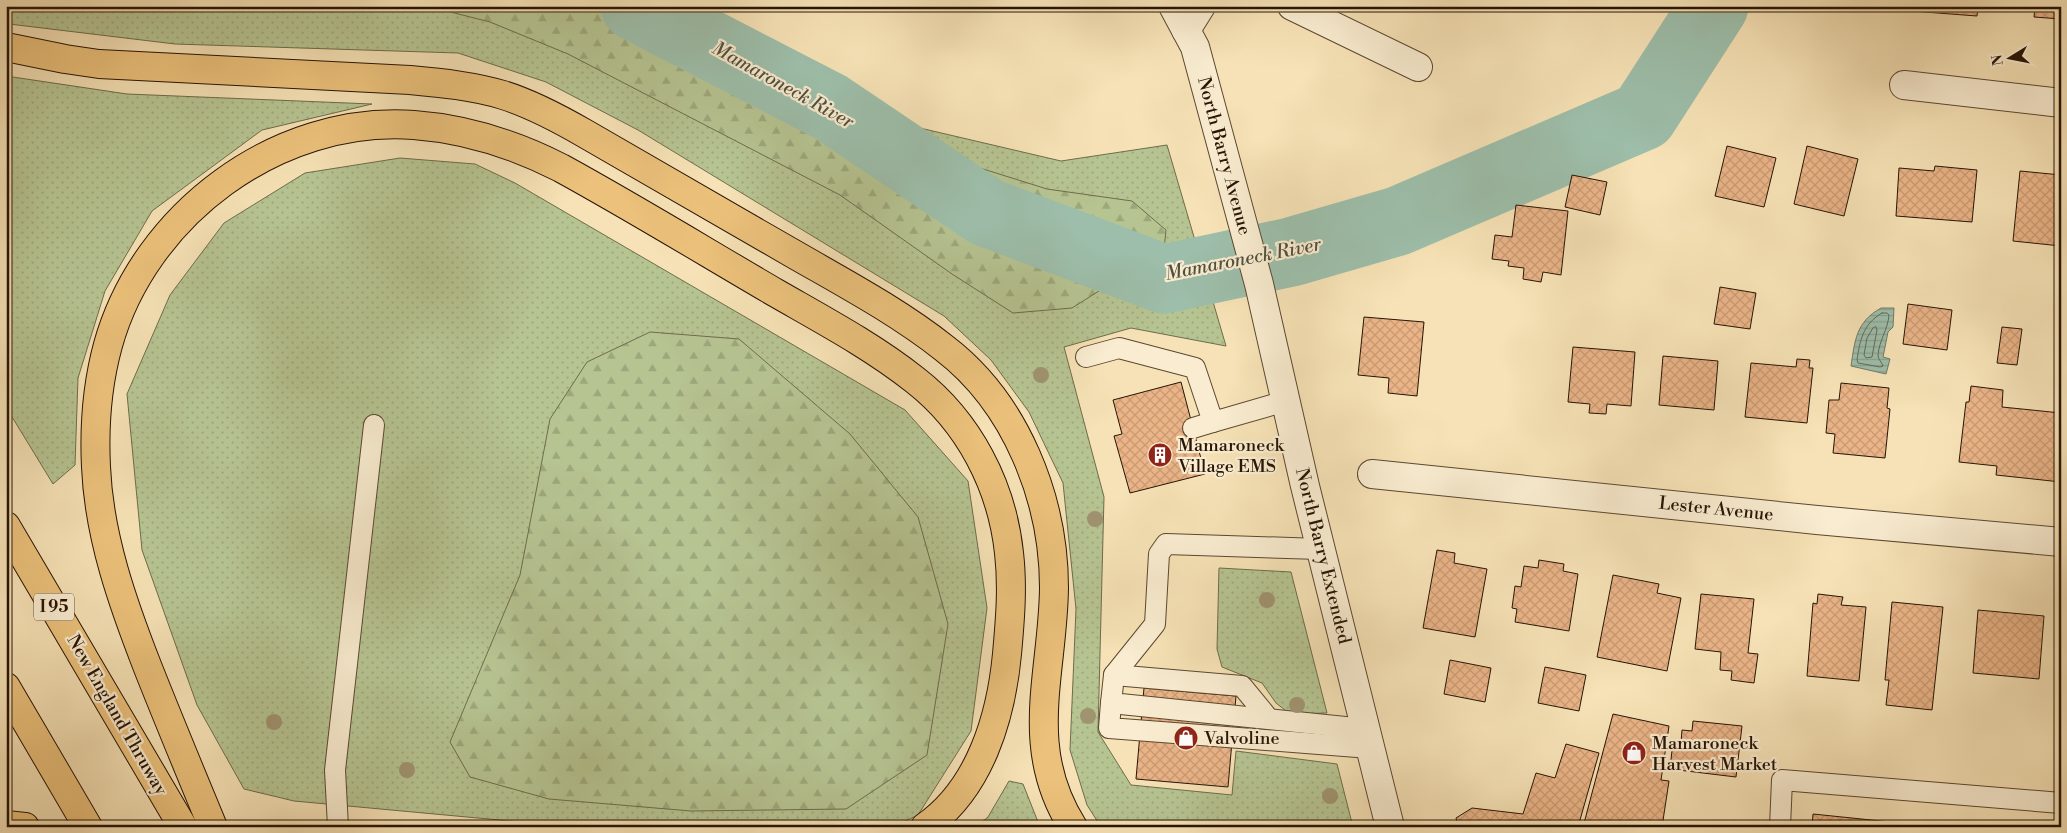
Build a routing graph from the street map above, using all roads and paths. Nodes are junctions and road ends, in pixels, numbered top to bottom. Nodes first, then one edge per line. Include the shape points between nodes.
1 (1173, 6) edge
2 (1201, 6) edge
3 (1292, 6) edge
4 (1186, 30) junction
5 (6, 48) edge
6 (1418, 66) dead end
7 (1904, 85) dead end
8 (2061, 103) edge
9 (1259, 284) joint
10 (1086, 357) dead end
11 (1286, 401) junction
12 (1213, 422) junction
13 (374, 425) dead end
14 (1193, 428) dead end
15 (1372, 474) dead end
16 (6, 526) edge
17 (2061, 542) edge
18 (1320, 548) junction
19 (1114, 675) junction
20 (6, 687) edge
21 (1112, 703) junction
22 (1269, 719) junction
23 (1368, 738) junction
24 (2061, 803) edge
25 (6, 825) edge
26 (25, 827) edge
27 (88, 827) edge
28 (183, 827) edge
29 (213, 827) edge
30 (338, 827) edge
31 (925, 827) edge
32 (1073, 827) edge
33 (1390, 827) edge
34 (1780, 827) edge

1 - 4 street, North Barry Avenue
2 - 4 street
3 - 6 street
4 - 9 street, North Barry Avenue via 1195,47
5 - 32 main road via 99,64 410,80 458,85 503,96 544,111 584,132 874,300 946,349 974,375 998,405 1029,465 1046,514 1054,589 1043,708 1046,763 1060,806
7 - 8 street
9 - 11 street, North Barry Extended
10 - 12 lane via 1119,348 1195,368
11 - 12 lane
11 - 18 street, North Barry Extended
12 - 14 lane
13 - 30 lane via 335,770
15 - 17 street, Lester Avenue
16 - 28 main road, New England Thruway / I 95
18 - 19 lane via 1166,544 1159,554 1155,624
18 - 23 street, North Barry Extended
19 - 21 lane
19 - 22 lane via 1242,686
20 - 27 main road
21 - 22 lane
21 - 23 lane via 1109,728
22 - 23 lane
23 - 33 street, North Barry Extended
24 - 34 lane via 1782,780
25 - 26 main road
29 - 31 main road via 126,609 101,518 95,425 99,383 108,344 142,269 166,234 226,180 259,159 295,143 333,132 411,125 452,129 491,138 562,168 854,338 917,381 942,404 961,428 994,487 1004,520 1010,553 1010,626 1000,699 978,766 959,795

